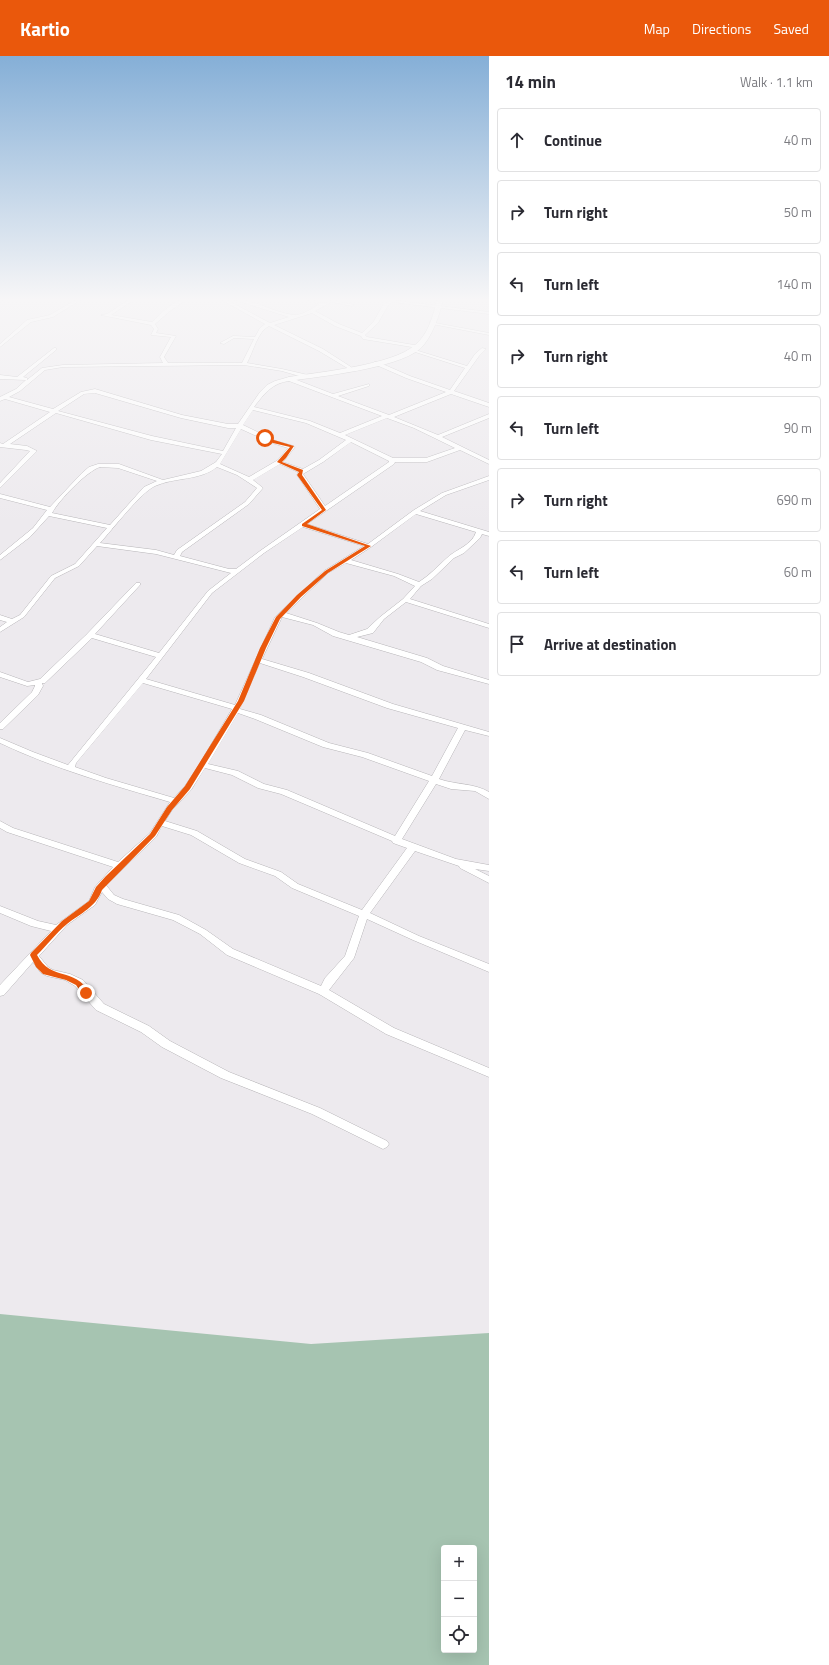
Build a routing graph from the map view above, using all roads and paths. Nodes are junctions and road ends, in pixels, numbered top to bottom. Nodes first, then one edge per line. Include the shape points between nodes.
1 (25, 374) edge
2 (38, 374) edge
3 (298, 374) edge
4 (316, 374) edge
5 (401, 374) edge
6 (464, 374) edge
7 (306, 376) junction
8 (0, 377) edge
9 (19, 378) junction
10 (289, 379) junction
11 (30, 380) junction
12 (367, 385) dead end
13 (451, 392) junction
14 (331, 396) junction
15 (2, 398) edge
16 (489, 405) edge
17 (252, 408) junction
18 (55, 411) junction
19 (489, 416) edge
20 (387, 417) junction
21 (240, 426) junction
22 (340, 435) junction
23 (438, 437) junction
24 (350, 440) junction
25 (2, 445) edge
26 (460, 448) junction
27 (225, 453) junction
28 (392, 460) junction
29 (279, 462) junction
30 (489, 462) edge
31 (219, 464) junction
32 (302, 471) junction
33 (489, 478) edge
34 (248, 480) junction
35 (161, 481) junction
36 (0, 486) edge
37 (0, 496) edge
38 (324, 510) junction
39 (49, 511) junction
40 (415, 512) junction
41 (303, 525) junction
42 (112, 527) junction
43 (480, 531) junction
44 (489, 534) edge
45 (96, 544) junction
46 (369, 546) junction
47 (177, 557) junction
48 (0, 558) edge
49 (344, 560) junction
50 (232, 572) junction
51 (138, 584) dead end
52 (419, 585) junction
53 (405, 600) junction
54 (281, 614) junction
55 (0, 617) edge
56 (12, 622) junction
57 (489, 626) edge
58 (0, 630) edge
59 (90, 636) junction
60 (349, 638) junction
61 (161, 656) junction
62 (258, 660) junction
63 (0, 674) edge
64 (142, 680) junction
65 (489, 682) edge
66 (38, 683) junction
67 (236, 709) junction
68 (0, 727) edge
69 (462, 727) junction
70 (489, 734) edge
71 (0, 740) edge
72 (203, 765) junction
73 (71, 766) junction
74 (434, 780) junction
75 (489, 796) edge
76 (176, 801) junction
77 (161, 823) junction
78 (0, 824) edge
79 (396, 841) junction
80 (413, 847) junction
81 (455, 862) junction
82 (120, 866) junction
83 (489, 868) edge
84 (489, 880) edge
85 (101, 885) junction
86 (0, 909) edge
87 (364, 914) junction
88 (58, 929) junction
89 (34, 955) junction
90 (489, 968) edge
91 (323, 991) junction
92 (0, 992) edge
93 (489, 1073) edge
94 (383, 1144) dead end

1 - 9 street
2 - 11 street
3 - 7 street
4 - 7 street
5 - 13 street
6 - 13 street
7 - 10 street
8 - 9 street
9 - 11 street
10 - 14 street
10 - 17 street via 267,387
11 - 15 street
12 - 14 street
13 - 16 street
13 - 20 street
14 - 20 street
15 - 18 street
17 - 21 street
17 - 22 street via 308,422
18 - 21 street via 83,393 93,390 181,416 228,426
18 - 25 street
18 - 27 street via 151,438
19 - 23 street
20 - 22 street
20 - 23 street
21 - 27 street
21 - 29 street via 274,442 292,446
22 - 24 street
23 - 26 street
24 - 28 street
24 - 32 street
25 - 36 street via 27,448 34,452
26 - 28 street via 427,460
26 - 30 street
27 - 31 street
28 - 38 street via 392,463
29 - 32 street
29 - 34 street
31 - 34 street
31 - 35 street via 209,470
32 - 38 street via 300,475
33 - 40 street via 444,494
34 - 47 street via 260,488 227,518 180,550
35 - 39 street via 118,466 100,465 84,474
35 - 42 street via 141,492
37 - 39 street
38 - 41 street
39 - 42 street
39 - 48 street via 16,546
40 - 43 street
40 - 46 street
41 - 46 street
41 - 50 street
42 - 45 street
43 - 44 street
43 - 52 street via 478,537 462,552 452,557
45 - 47 street
45 - 56 street via 76,565 53,577 22,616
46 - 49 street
47 - 50 street
49 - 52 street via 396,575
49 - 54 street via 326,572
50 - 61 street via 206,597
51 - 59 street
52 - 53 street
53 - 57 street
53 - 60 street via 370,631
54 - 60 street
54 - 62 street
55 - 56 street
56 - 58 street
59 - 61 street
59 - 66 street via 48,677
60 - 65 street
61 - 64 street
62 - 67 street
62 - 69 street via 390,706
63 - 66 street via 27,684
64 - 67 street
64 - 73 street
66 - 68 street via 35,693
67 - 72 street
67 - 74 street via 326,745 365,755
69 - 70 street
69 - 74 street
71 - 73 street via 62,766
72 - 76 street
72 - 79 street via 235,773 260,786 284,792
73 - 76 street via 103,780
74 - 75 street via 451,786 477,789
74 - 79 street
76 - 77 street
77 - 82 street via 153,835
77 - 87 street via 194,833 242,861 271,870 295,886
78 - 82 street via 10,830
79 - 80 street
80 - 81 street
80 - 87 street
81 - 83 street
81 - 84 street
82 - 85 street
85 - 88 street via 92,903
85 - 91 street via 111,897 120,902 176,917 203,932 230,952
86 - 88 street via 32,924
87 - 90 street
87 - 91 street via 349,958
88 - 89 street
89 - 92 street
89 - 94 street via 46,972 79,983 100,1007 144,1029 166,1044 225,1075 316,1111
91 - 93 street via 390,1031

